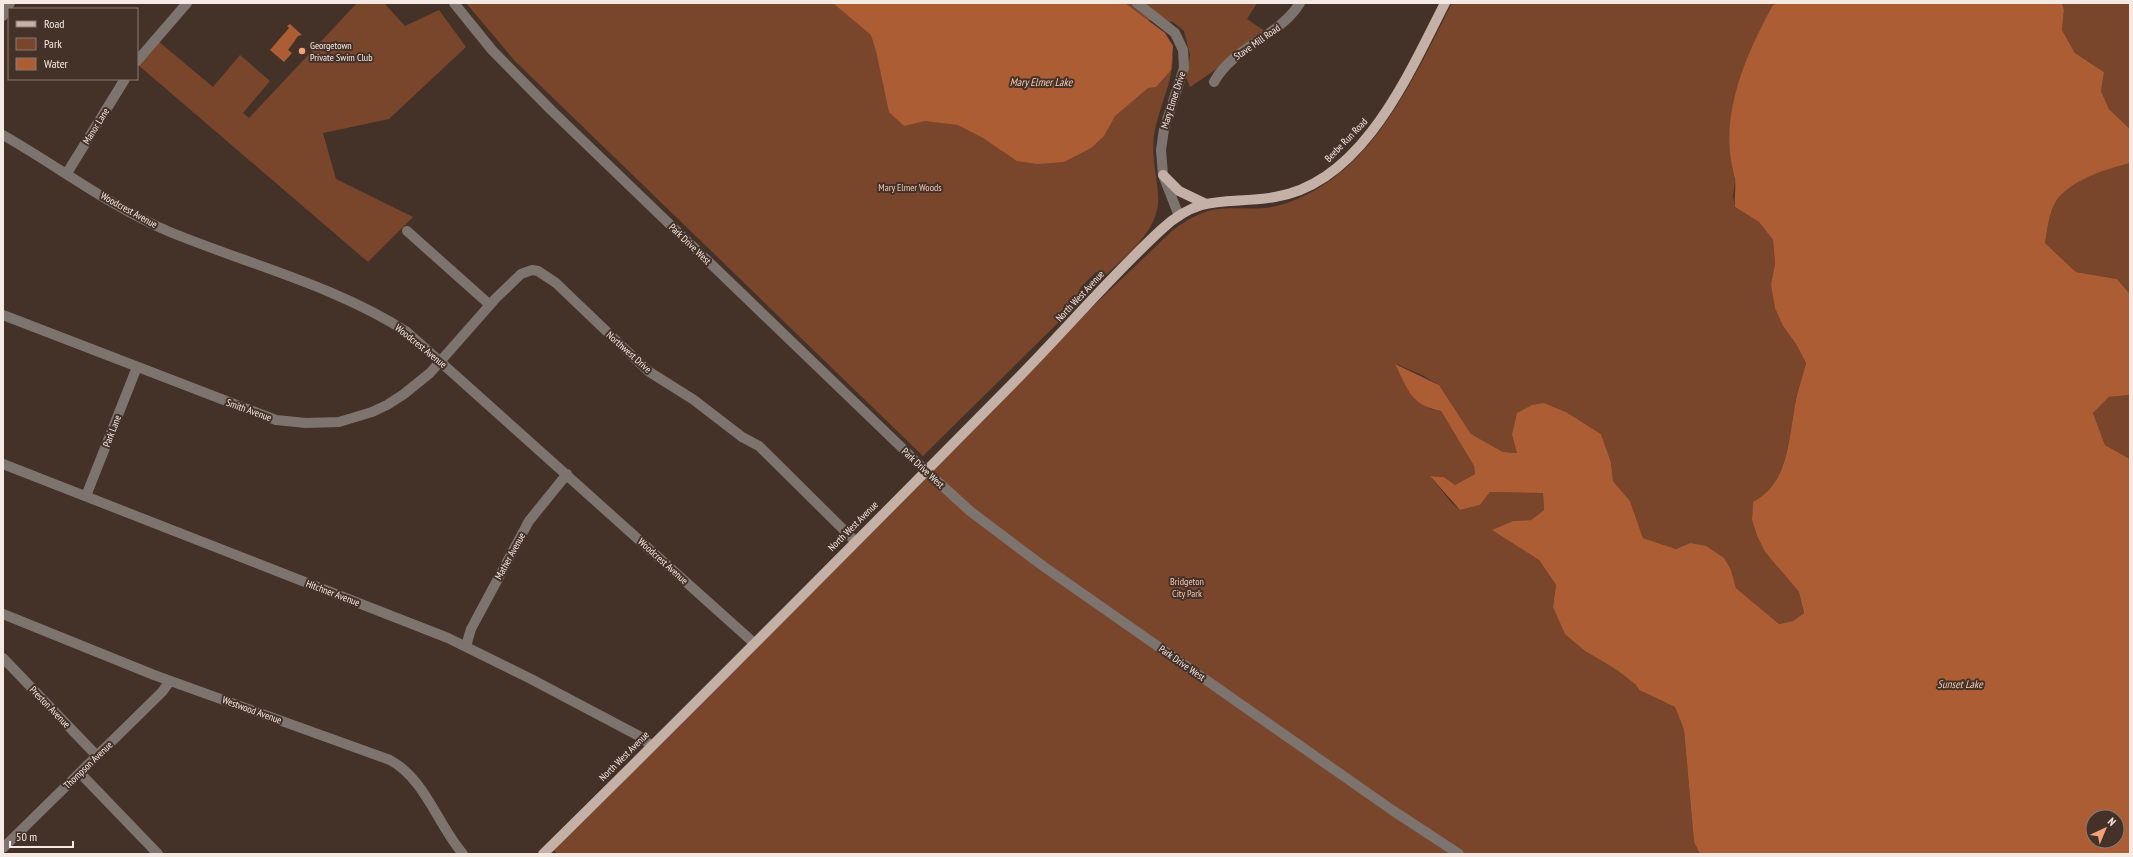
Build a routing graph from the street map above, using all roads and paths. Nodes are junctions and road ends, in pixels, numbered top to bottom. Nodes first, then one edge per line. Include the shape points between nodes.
1 (10, 3) edge
2 (187, 3) edge
3 (454, 3) edge
4 (1137, 3) edge
5 (1300, 3) edge
6 (1441, 4) edge
7 (3, 16) edge
8 (138, 60) edge
9 (124, 80) edge
10 (1214, 82) dead end
11 (3, 135) edge
12 (67, 173) junction
13 (1163, 175) junction
14 (1204, 203) junction
15 (1179, 216) junction
16 (407, 231) dead end
17 (490, 305) junction
18 (3, 315) edge
19 (441, 361) junction
20 (137, 367) junction
21 (3, 464) edge
22 (925, 470) junction
23 (567, 474) junction
24 (86, 496) junction
25 (855, 541) junction
26 (3, 614) edge
27 (754, 643) junction
28 (466, 646) junction
29 (3, 658) edge
30 (170, 680) junction
31 (652, 746) junction
32 (97, 756) junction
33 (80, 773) junction
34 (3, 848) edge
35 (158, 854) edge
36 (463, 854) edge
37 (543, 854) edge
38 (1460, 854) edge

1 - 7 street
2 - 8 street
3 - 22 street, Park Drive West via 492,50 551,110
4 - 13 street, Mary Elmer Drive via 1161,20 1178,37 1185,59 1164,129 1160,161
5 - 10 street, Stave Mill Road via 1288,20 1228,62
6 - 14 main road, Beebe Run Road via 1405,79 1379,122 1331,172 1309,186 1277,197
9 - 12 street, Manor Lane
11 - 12 street, Woodcrest Avenue
12 - 19 street, Woodcrest Avenue via 143,219 378,314 406,332
13 - 14 main road via 1178,191
13 - 15 street, Mary Elmer Drive
14 - 15 main road, Beebe Run Road
15 - 22 main road, North West Avenue via 1134,255 1022,374
16 - 17 street
17 - 19 street, Smith Avenue
17 - 25 street, Northwest Drive via 528,270 538,271 548,277 648,371 766,451
18 - 20 street, Smith Avenue
19 - 20 street, Smith Avenue via 417,384 387,405 360,416 323,424 276,420
19 - 23 street, Woodcrest Avenue
20 - 24 street, Park Lane
21 - 24 street, Hitchner Avenue
22 - 25 main road, North West Avenue
22 - 38 street, Park Drive West via 970,511 1049,570 1392,810
23 - 27 street, Woodcrest Avenue
23 - 28 street, Mather Avenue via 529,521 478,616
24 - 28 street, Hitchner Avenue
25 - 27 main road, North West Avenue
26 - 30 street, Westwood Avenue
27 - 31 main road, North West Avenue
28 - 31 street, Hitchner Avenue via 639,736
29 - 32 street, Preston Avenue
30 - 32 street, Thompson Avenue via 162,692
30 - 36 street, Westwood Avenue via 381,756 401,766 422,790 454,844
31 - 37 main road, North West Avenue
32 - 33 street, Thompson Avenue
33 - 34 street, Thompson Avenue
33 - 35 street

